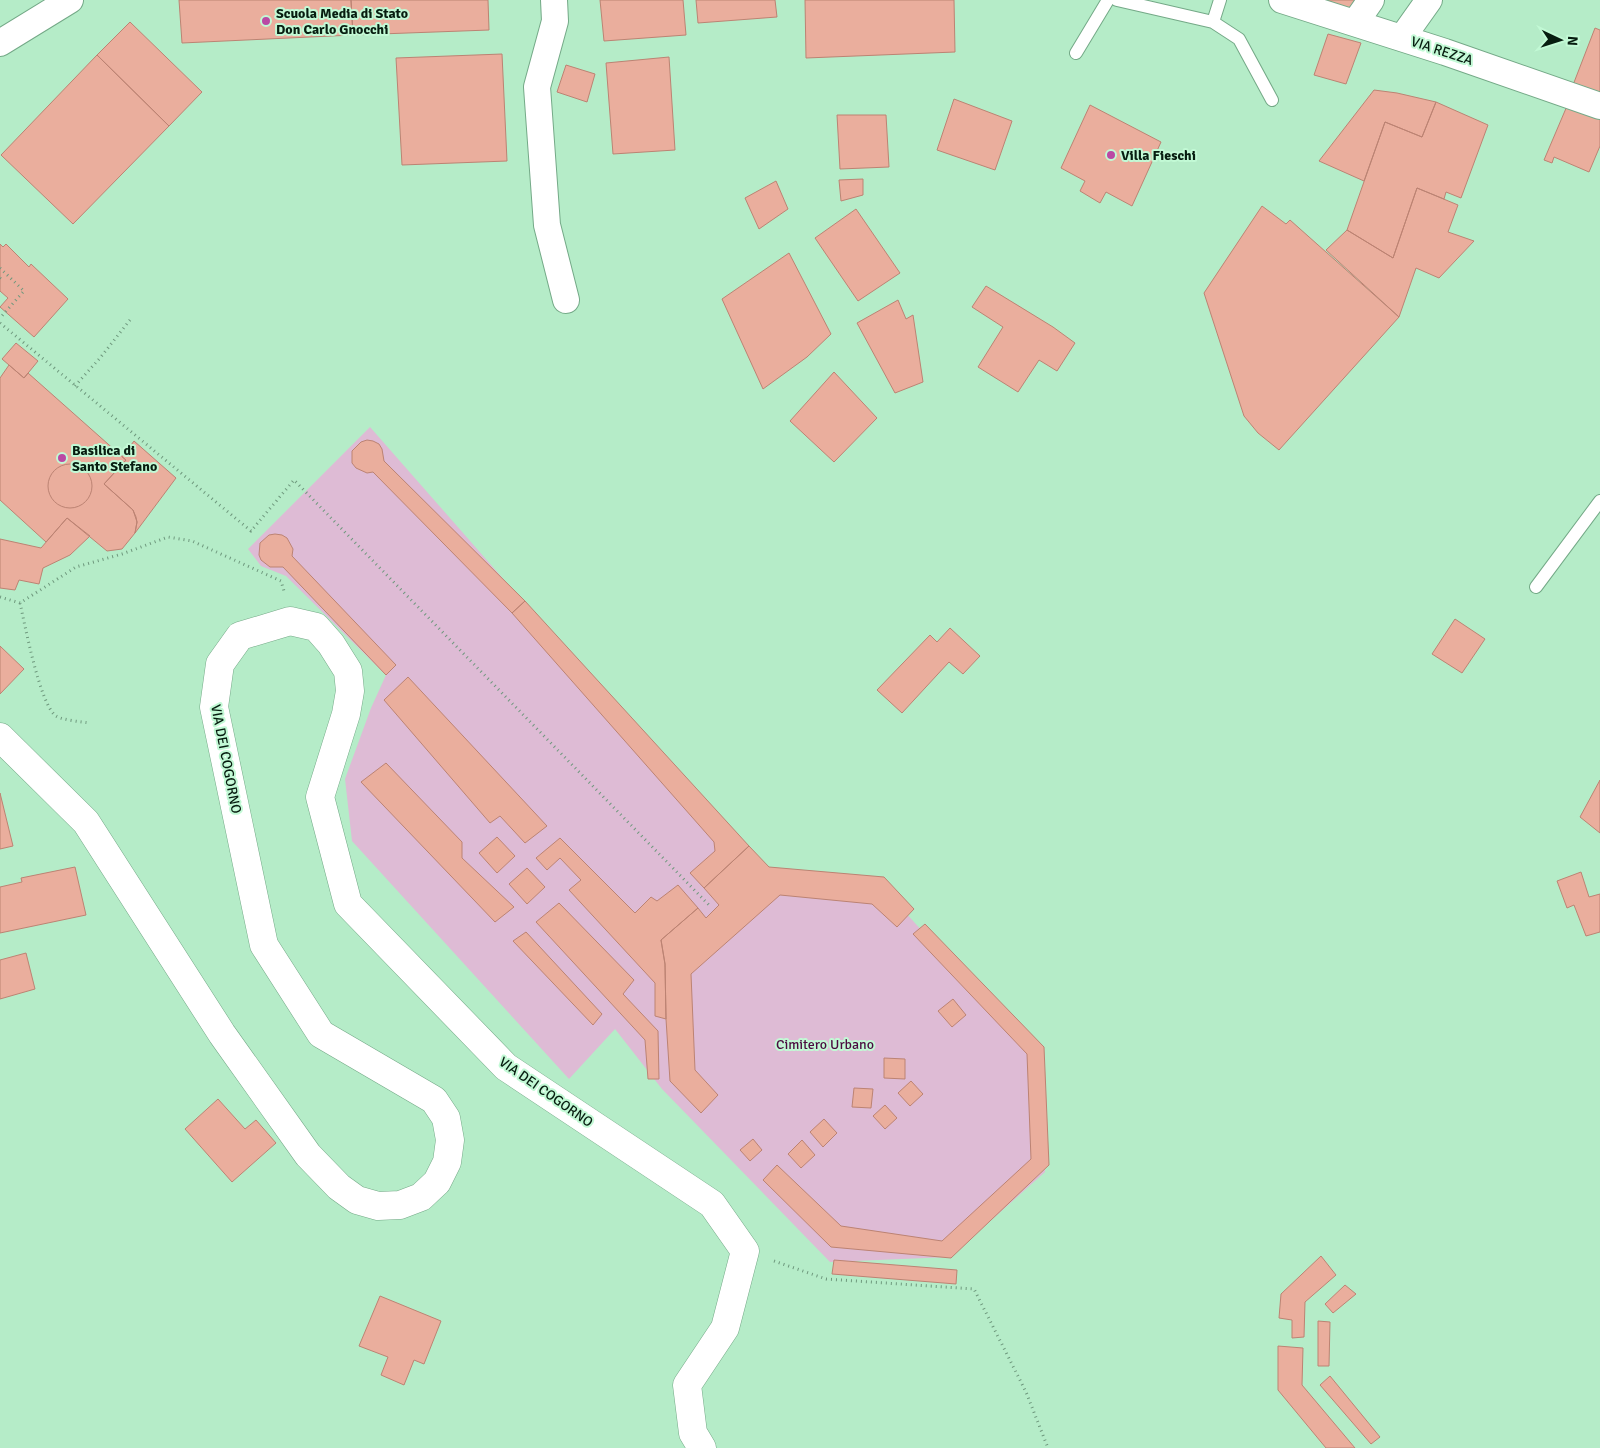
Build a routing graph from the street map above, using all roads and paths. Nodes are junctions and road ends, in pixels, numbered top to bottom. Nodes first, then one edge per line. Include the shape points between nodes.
1 (70, 0) edge
2 (554, 0) edge
3 (1108, 0) edge
4 (1117, 0) edge
5 (1220, 0) edge
6 (1282, 0) edge
7 (1371, 0) edge
8 (1429, 0) edge
9 (1213, 22) junction
10 (1355, 23) junction
11 (1402, 38) junction
12 (0, 43) edge
13 (1076, 53) dead end
14 (1272, 100) dead end
15 (1600, 106) edge
16 (0, 268) edge
17 (566, 300) dead end
18 (0, 318) edge
19 (130, 320) dead end
20 (0, 323) edge
21 (74, 386) junction
22 (1600, 502) edge
23 (1536, 587) dead end
24 (0, 597) edge
25 (20, 603) junction
26 (290, 621) junction
27 (90, 723) dead end
28 (0, 737) edge
29 (709, 905) dead end
30 (745, 1251) junction
31 (702, 1448) edge
32 (1048, 1448) edge

1 - 12 street
2 - 17 street via 555,20 537,87 547,225
3 - 13 lane
4 - 9 lane
5 - 9 lane
6 - 10 street, VIA REZZA
7 - 10 street
8 - 11 street
9 - 14 lane via 1239,39
10 - 11 street, VIA REZZA
11 - 15 street, VIA REZZA
16 - 18 path via 24,291
19 - 21 path
20 - 21 path
21 - 29 path via 251,531 294,480
22 - 23 lane
24 - 25 path
25 - 26 path via 76,567 168,537 192,541 281,581
25 - 27 path via 49,708 57,717
26 - 28 street, VIA DEI COGORNO via 240,636 220,664 214,707 264,945 321,1034 434,1100 446,1118 450,1140 447,1162 437,1182 421,1197 400,1205 378,1206 357,1200 339,1187 308,1155 222,1034 86,822
26 - 30 street, VIA DEI COGORNO via 316,627 348,671 350,691 346,714 320,797 348,904 506,1067 712,1204
30 - 31 street via 725,1328 687,1385 692,1433
30 - 32 path via 826,1279 974,1290 1026,1392

